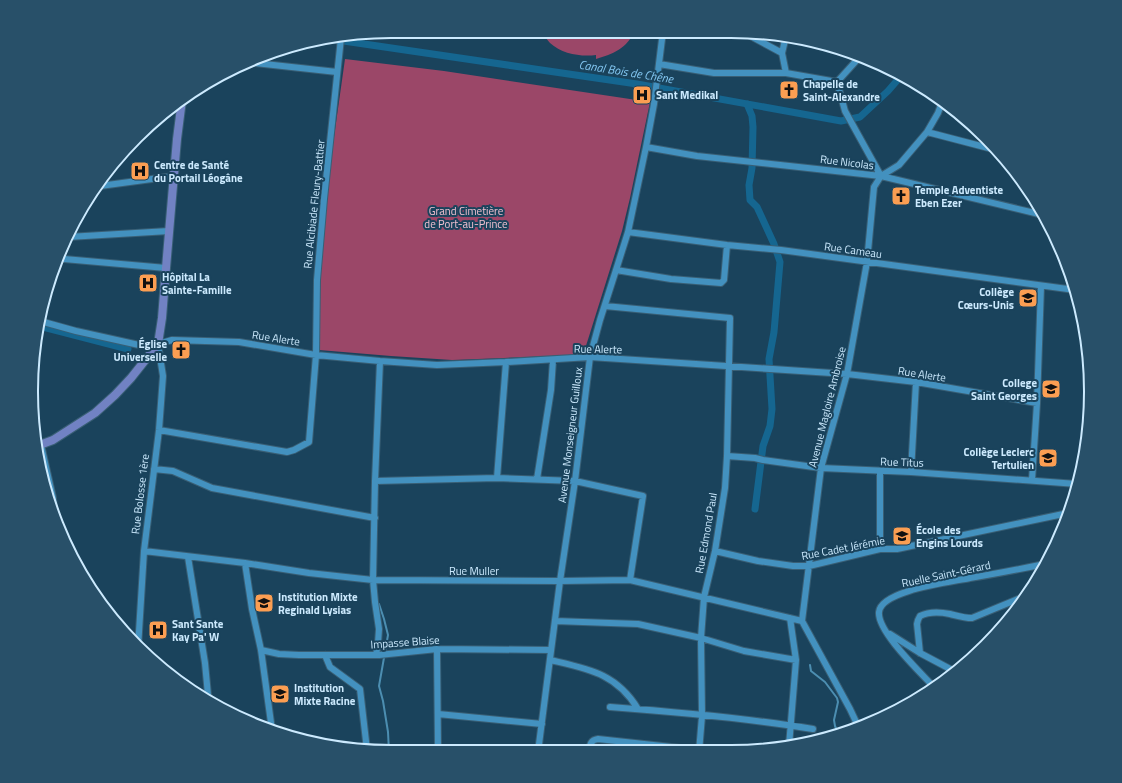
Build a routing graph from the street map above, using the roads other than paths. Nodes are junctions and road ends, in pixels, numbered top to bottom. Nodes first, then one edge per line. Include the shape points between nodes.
1 (662, 38) edge
2 (756, 39) edge
3 (341, 42) edge
4 (785, 42) edge
5 (782, 53) junction
6 (856, 61) edge
7 (260, 64) edge
8 (659, 64) junction
9 (337, 72) junction
10 (786, 72) junction
11 (836, 82) junction
12 (940, 107) edge
13 (181, 108) edge
14 (927, 132) junction
15 (985, 147) edge
16 (646, 148) junction
17 (174, 176) junction
18 (881, 176) junction
19 (105, 185) edge
20 (1036, 213) edge
21 (169, 231) junction
22 (628, 232) junction
23 (73, 237) edge
24 (728, 246) junction
25 (64, 259) edge
26 (867, 262) junction
27 (166, 268) junction
28 (616, 270) junction
29 (1041, 286) junction
30 (1069, 289) edge
31 (605, 306) junction
32 (45, 322) edge
33 (158, 344) junction
34 (316, 355) junction
35 (590, 357) junction
36 (553, 360) junction
37 (380, 361) junction
38 (506, 362) junction
39 (730, 366) junction
40 (847, 374) junction
41 (916, 382) junction
42 (1037, 403) junction
43 (159, 430) junction
44 (42, 442) edge
45 (727, 456) junction
46 (821, 468) junction
47 (154, 469) junction
48 (880, 471) junction
49 (911, 472) junction
50 (497, 478) junction
51 (537, 479) junction
52 (1032, 480) junction
53 (375, 481) junction
54 (575, 481) junction
55 (1072, 484) edge
56 (1062, 514) edge
57 (375, 518) junction
58 (880, 549) junction
59 (144, 551) junction
60 (715, 551) junction
61 (188, 557) junction
62 (246, 564) junction
63 (1039, 565) edge
64 (809, 566) junction
65 (373, 580) junction
66 (630, 580) junction
67 (560, 581) junction
68 (704, 597) junction
69 (1016, 600) edge
70 (790, 618) junction
71 (555, 621) junction
72 (802, 621) junction
73 (886, 632) junction
74 (139, 638) edge
75 (701, 638) junction
76 (437, 649) junction
77 (261, 650) junction
78 (551, 650) junction
79 (920, 652) junction
80 (325, 654) junction
81 (376, 655) junction
82 (550, 660) junction
83 (796, 660) junction
84 (950, 669) edge
85 (930, 683) edge
86 (208, 693) edge
87 (610, 707) dead end
88 (638, 709) junction
89 (438, 714) junction
90 (702, 716) junction
91 (856, 722) edge
92 (271, 723) edge
93 (542, 724) junction
94 (790, 725) junction
95 (813, 729) dead end
96 (789, 740) edge
97 (366, 744) edge
98 (438, 745) edge
99 (539, 745) edge
100 (590, 745) edge
101 (650, 745) edge
102 (700, 745) edge

1 - 8 street, Avenue Monseigneur Guilloux
2 - 5 street
3 - 9 street, Rue Alcibiade Fleury-Battier
4 - 5 street
5 - 10 street
6 - 11 street
7 - 9 street
8 - 10 street via 714,74
8 - 16 street, Avenue Monseigneur Guilloux
9 - 34 street, Rue Alcibiade Fleury-Battier via 317,280
10 - 11 street
11 - 18 street via 845,111
12 - 14 street
13 - 17 main road
14 - 15 street
14 - 18 street via 899,165
16 - 18 street, Rue Nicolas
16 - 22 street, Avenue Monseigneur Guilloux
17 - 19 street
17 - 21 main road
18 - 20 street, Rue Nicolas
18 - 26 street, Avenue Magloire Ambroise via 874,187
21 - 23 street
21 - 27 main road
22 - 24 street, Rue Cameau
22 - 28 street, Avenue Monseigneur Guilloux
24 - 26 street, Rue Cameau via 767,248
24 - 28 street via 724,280 721,283 671,279
25 - 27 street
26 - 29 street, Rue Cameau
26 - 40 street, Avenue Magloire Ambroise
27 - 33 main road
28 - 31 street, Avenue Monseigneur Guilloux
29 - 30 street, Rue Cameau
29 - 42 street
31 - 35 street, Avenue Monseigneur Guilloux
31 - 39 street, Rue Edmond Paul via 730,318
32 - 33 street, Rue Alerte via 148,347
33 - 34 street, Rue Alerte via 172,340 239,342
33 - 43 street, Rue Bolosse 1ère via 163,376
33 - 44 main road via 131,378 95,413 64,434
34 - 37 street, Rue Alerte
34 - 43 street, Rue Alcibiade Fleury-Battier via 309,442 294,450 287,452
35 - 36 street, Rue Alerte
35 - 39 street, Rue Alerte
35 - 54 street, Avenue Monseigneur Guilloux
36 - 38 street, Rue Alerte
36 - 51 street
37 - 38 street, Rue Alerte via 437,365
37 - 53 street
38 - 50 street
39 - 40 street, Rue Alerte
39 - 45 street, Rue Edmond Paul
40 - 41 street, Rue Alerte
40 - 46 street, Avenue Magloire Ambroise
41 - 42 street, Rue Alerte
41 - 49 street
42 - 52 street
43 - 47 street, Rue Bolosse 1ère
45 - 46 street, Rue Titus
45 - 60 street, Rue Edmond Paul via 725,488
46 - 48 street, Rue Titus
46 - 64 street, Avenue Magloire Ambroise
47 - 57 street via 173,471 212,488
47 - 59 street, Rue Bolosse 1ère
48 - 49 street, Rue Titus
48 - 58 street
49 - 52 street, Rue Titus
50 - 51 street
50 - 53 street
51 - 54 street
52 - 55 street, Rue Titus
53 - 57 street
54 - 66 street via 643,496
54 - 67 street, Avenue Monseigneur Guilloux
56 - 58 street, Rue Cadet Jérémie via 897,549
57 - 65 street
58 - 64 street, Rue Cadet Jérémie
59 - 61 street, Rue Muller
59 - 74 street, Rue Bolosse 1ère
60 - 64 street, Rue Cadet Jérémie via 758,561
60 - 68 street, Rue Edmond Paul
61 - 62 street, Rue Muller
61 - 86 street
62 - 65 street, Rue Muller
62 - 77 street
63 - 73 street, Ruelle Saint-Gérard via 937,584 893,597 881,605 879,612
64 - 72 street, Avenue Magloire Ambroise
65 - 67 street, Rue Muller
65 - 81 street via 379,629
66 - 67 street, Rue Muller
66 - 68 street, Rue Muller
67 - 71 street, Avenue Monseigneur Guilloux
68 - 70 street, Rue Muller
68 - 75 street, Rue Edmond Paul
69 - 79 street via 972,618 945,613 925,613 920,616 917,624
70 - 72 street, Rue Muller
70 - 83 street
71 - 75 street via 638,624
71 - 78 street, Avenue Monseigneur Guilloux
72 - 91 street
73 - 79 street
73 - 85 street, Ruelle Saint-Gérard
75 - 83 street via 744,651
75 - 90 street, Rue Edmond Paul
76 - 78 street, Impasse Blaise
76 - 81 street, Impasse Blaise
76 - 89 street
77 - 80 street, Impasse Blaise via 279,654
77 - 92 street
78 - 82 street, Avenue Monseigneur Guilloux
79 - 84 street
80 - 81 street, Impasse Blaise
80 - 97 street via 330,667 360,689
82 - 88 street via 590,670 611,680 623,689
82 - 93 street, Avenue Monseigneur Guilloux
83 - 94 street
87 - 88 street
88 - 90 street
89 - 93 street
89 - 98 street
90 - 94 street
90 - 102 street, Rue Edmond Paul
93 - 99 street, Avenue Monseigneur Guilloux
94 - 95 street
94 - 96 street
100 - 101 street via 594,740 602,739

